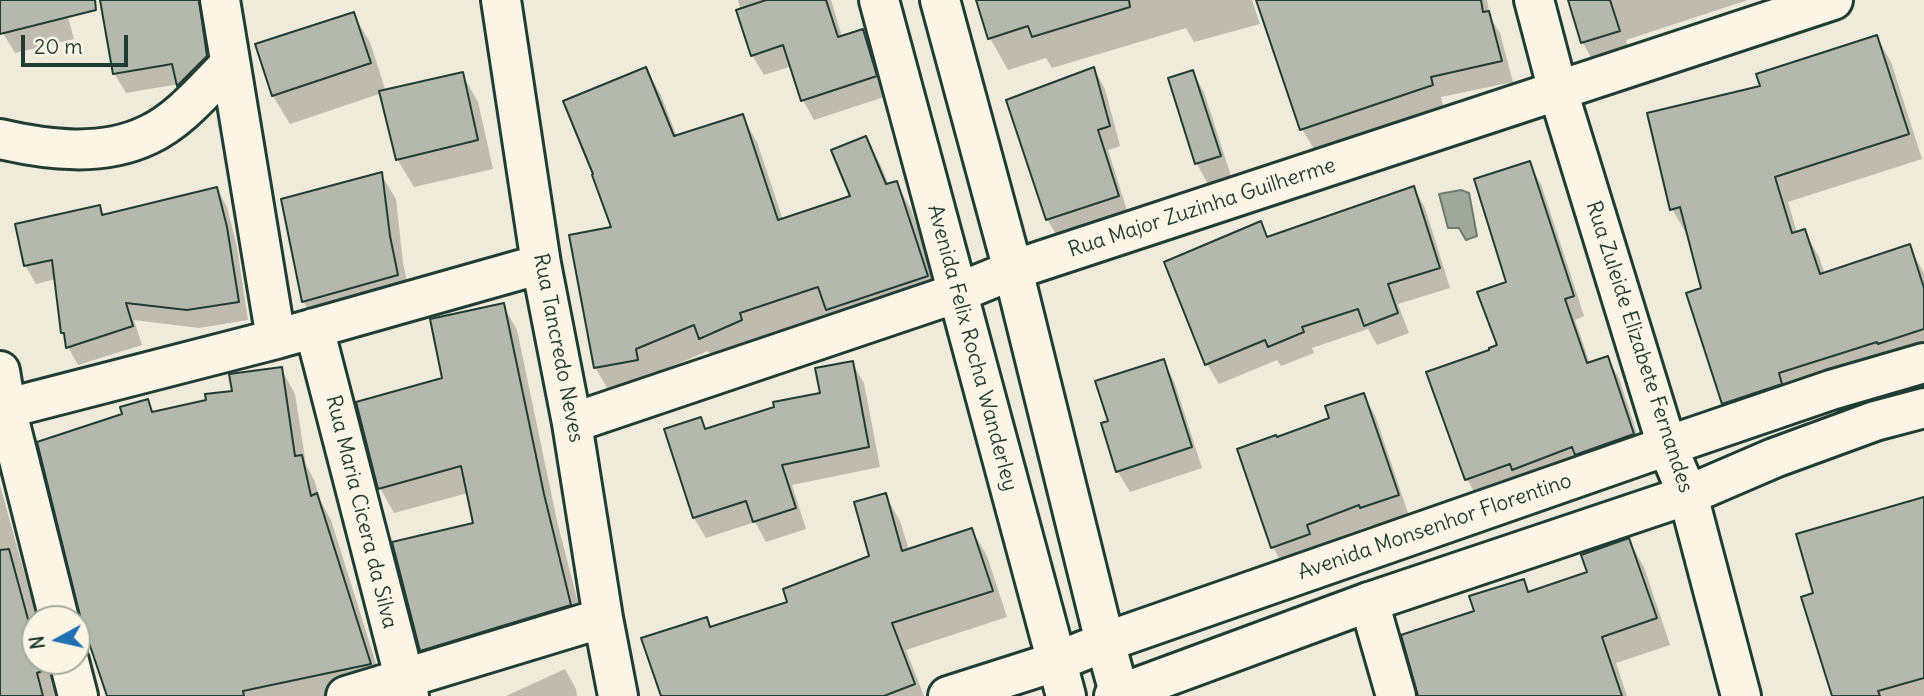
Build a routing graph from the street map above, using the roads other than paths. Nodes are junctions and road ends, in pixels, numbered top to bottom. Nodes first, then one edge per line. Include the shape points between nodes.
1 (220, 0) edge
2 (501, 0) edge
3 (879, 0) edge
4 (940, 0) edge
5 (1534, 0) edge
6 (1833, 0) edge
7 (230, 64) junction
8 (1558, 91) junction
9 (0, 139) edge
10 (541, 264) junction
11 (1013, 270) junction
12 (957, 293) junction
13 (314, 328) junction
14 (276, 339) junction
15 (1924, 363) edge
16 (0, 371) edge
17 (1924, 408) edge
18 (3, 409) edge
19 (572, 423) junction
20 (1667, 446) junction
21 (1688, 495) junction
22 (1369, 601) junction
23 (55, 605) edge
24 (603, 618) junction
25 (1105, 642) junction
26 (73, 675) edge
27 (1062, 679) edge
28 (406, 687) edge
29 (1118, 695) edge
30 (78, 696) edge
31 (346, 696) edge
32 (618, 696) edge
33 (948, 696) edge
34 (1396, 696) edge
35 (1741, 696) edge

1 - 7 street
2 - 10 street, Rua Tancredo Neves
3 - 12 street, Avenida Felix Rocha Wanderley
4 - 11 street
5 - 8 street, Rua Zuleide Elizabete Fernandes
6 - 8 street, Rua Major Zuzinha Guilherme
7 - 9 street via 169,122 122,145 65,149
7 - 14 street
8 - 11 street, Rua Major Zuzinha Guilherme
8 - 20 street, Rua Zuleide Elizabete Fernandes
10 - 13 street
10 - 19 street, Rua Tancredo Neves
11 - 12 street, Rua Major Zuzinha Guilherme
11 - 25 street
12 - 19 street, Rua Major Zuzinha Guilherme
12 - 27 street, Avenida Felix Rocha Wanderley
13 - 14 street
13 - 28 street, Rua Maria Cicera da Silva
14 - 18 street
15 - 20 street, Avenida Monsenhor Florentino
16 - 18 street
17 - 21 street via 1774,458
18 - 23 street
19 - 24 street, Rua Tancredo Neves
20 - 21 street, Rua Zuleide Elizabete Fernandes
20 - 25 street, Avenida Monsenhor Florentino
21 - 22 street
21 - 35 street, Rua Zuleide Elizabete Fernandes
22 - 29 street
22 - 34 street
24 - 28 street
24 - 32 street, Rua Tancredo Neves
25 - 27 street, Avenida Monsenhor Florentino
25 - 29 street
26 - 30 street
27 - 33 street, Avenida Monsenhor Florentino
28 - 31 street

